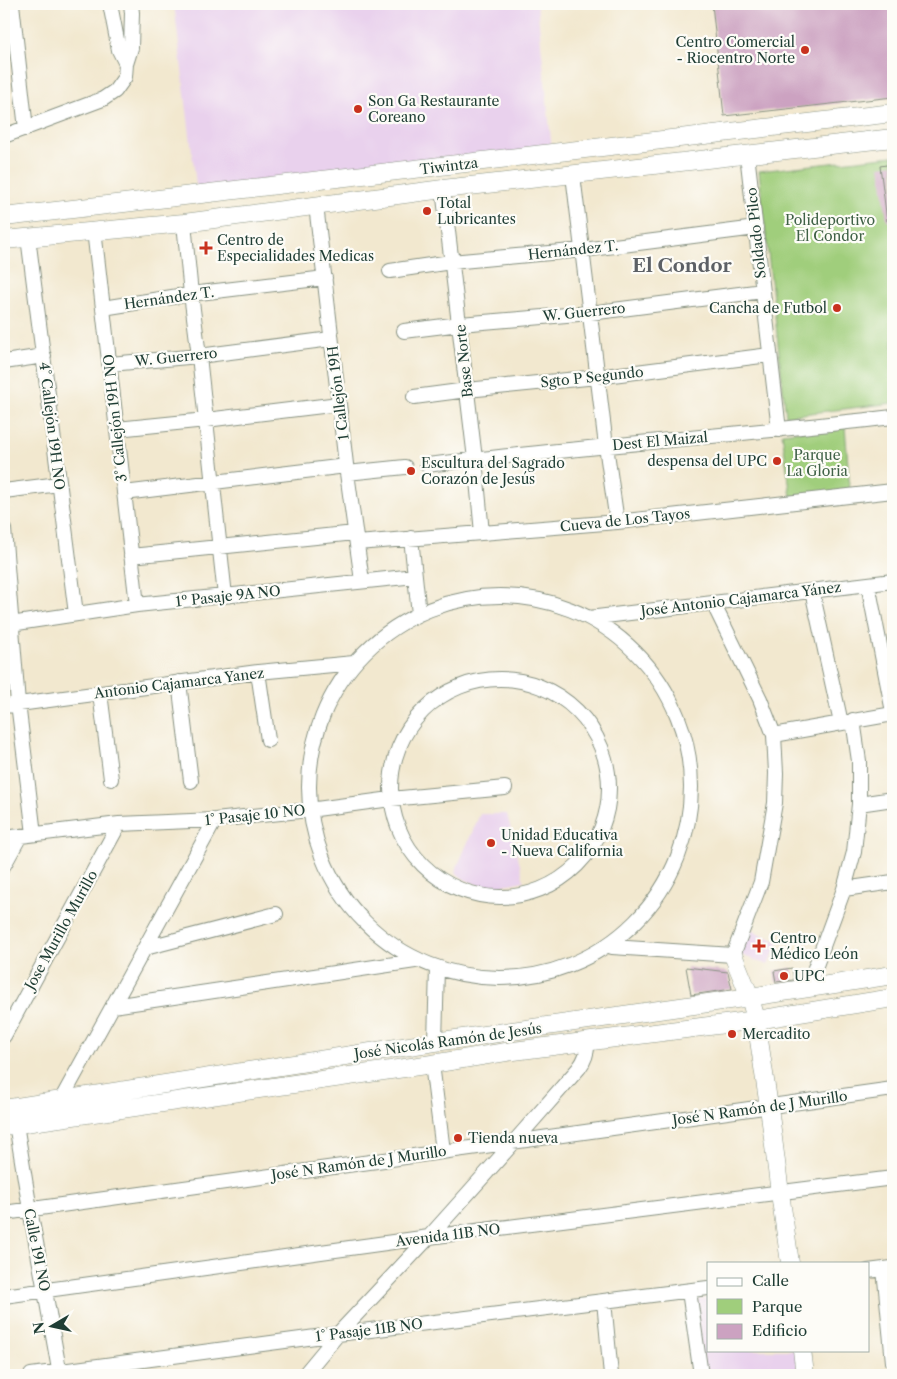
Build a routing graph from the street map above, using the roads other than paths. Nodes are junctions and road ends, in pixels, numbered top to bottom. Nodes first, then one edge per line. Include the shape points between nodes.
1 (12, 4) edge
2 (110, 4) edge
3 (131, 4) edge
4 (126, 64) junction
5 (893, 113) edge
6 (26, 129) junction
7 (4, 136) edge
8 (696, 137) junction
9 (893, 138) edge
10 (747, 154) junction
11 (698, 160) junction
12 (573, 175) junction
13 (443, 190) junction
14 (316, 205) junction
15 (55, 211) junction
16 (4, 217) edge
17 (184, 223) junction
18 (756, 228) junction
19 (94, 230) junction
20 (58, 234) junction
21 (28, 237) junction
22 (4, 240) edge
23 (583, 250) junction
24 (451, 262) junction
25 (390, 272) dead end
26 (325, 278) junction
27 (763, 290) junction
28 (191, 294) junction
29 (103, 308) junction
30 (590, 313) junction
31 (460, 324) junction
32 (404, 331) dead end
33 (331, 339) junction
34 (770, 355) junction
35 (44, 356) junction
36 (199, 356) junction
37 (4, 362) edge
38 (110, 364) junction
39 (597, 377) junction
40 (467, 390) junction
41 (414, 397) dead end
42 (339, 404) junction
43 (893, 418) edge
44 (206, 420) junction
45 (117, 429) junction
46 (779, 430) junction
47 (606, 446) junction
48 (475, 459) junction
49 (427, 465) dead end
50 (405, 467) dead end
51 (347, 469) junction
52 (213, 481) junction
53 (59, 484) junction
54 (4, 491) edge
55 (893, 491) edge
56 (124, 493) junction
57 (617, 522) junction
58 (4, 529) edge
59 (482, 533) junction
60 (356, 538) junction
61 (411, 538) junction
62 (219, 546) junction
63 (131, 556) junction
64 (415, 576) junction
65 (893, 581) edge
66 (362, 582) junction
67 (868, 584) junction
68 (812, 591) junction
69 (224, 596) junction
70 (713, 603) junction
71 (137, 605) junction
72 (76, 614) junction
73 (419, 614) junction
74 (588, 618) junction
75 (8, 624) edge
76 (354, 663) junction
77 (258, 672) junction
78 (179, 682) junction
79 (100, 693) junction
80 (11, 704) edge
81 (893, 713) edge
82 (847, 722) junction
83 (774, 735) junction
84 (268, 740) dead end
85 (111, 780) dead end
86 (191, 781) dead end
87 (505, 788) dead end
88 (893, 798) edge
89 (391, 799) junction
90 (859, 804) junction
91 (309, 810) junction
92 (215, 820) junction
93 (119, 824) junction
94 (27, 835) junction
95 (4, 838) edge
96 (4, 865) edge
97 (893, 882) edge
98 (844, 889) junction
99 (276, 914) dead end
100 (612, 947) junction
101 (145, 948) junction
102 (733, 955) junction
103 (415, 961) junction
104 (437, 968) junction
105 (893, 975) edge
106 (808, 988) junction
107 (750, 997) junction
108 (893, 998) edge
109 (113, 1006) junction
110 (756, 1020) junction
111 (4, 1036) edge
112 (435, 1042) junction
113 (587, 1042) junction
114 (432, 1064) junction
115 (893, 1089) edge
116 (62, 1100) junction
117 (769, 1107) junction
118 (4, 1109) edge
119 (10, 1125) edge
120 (514, 1142) junction
121 (443, 1151) junction
122 (893, 1178) edge
123 (780, 1193) junction
124 (30, 1210) junction
125 (4, 1213) edge
126 (429, 1237) junction
127 (790, 1262) edge
128 (889, 1269) edge
129 (870, 1271) edge
130 (707, 1288) edge
131 (45, 1291) junction
132 (689, 1291) junction
133 (4, 1296) edge
134 (604, 1301) junction
135 (338, 1334) junction
136 (802, 1352) edge
137 (893, 1362) edge
138 (59, 1373) edge
139 (31, 1375) edge
140 (304, 1375) edge
141 (611, 1375) edge
142 (701, 1375) edge
143 (805, 1375) edge

1 - 6 street
2 - 4 street via 119,50
3 - 4 street via 131,48
4 - 6 street via 125,77 116,91
5 - 8 street, Tiwintza
6 - 7 street
8 - 11 street
8 - 15 street, Tiwintza
9 - 10 street, Tiwintza
10 - 11 street, Tiwintza
10 - 18 street, Soldado Pilco
11 - 12 street, Tiwintza
12 - 13 street, Tiwintza
12 - 23 street
13 - 14 street, Tiwintza
13 - 24 street, Base Norte
14 - 17 street, Tiwintza
14 - 26 street, 1 Callejón 19H
15 - 16 street, Tiwintza
15 - 20 street
17 - 19 street, Tiwintza
17 - 28 street
18 - 23 street, Hernández T.
18 - 27 street, Soldado Pilco
19 - 20 street, Tiwintza
19 - 29 street, 3° Callejón 19H NO
20 - 21 street, Tiwintza
21 - 22 street, Tiwintza
21 - 35 street, 4° Callejón 19H NO
23 - 24 street, Hernández T.
23 - 30 street
24 - 25 street, Hernández T.
24 - 31 street, Base Norte
26 - 28 street, Hernández T.
26 - 33 street, 1 Callejón 19H
27 - 30 street, W. Guerrero
27 - 34 street, Soldado Pilco
28 - 29 street, Hernández T.
28 - 36 street
29 - 38 street, 3° Callejón 19H NO
30 - 31 street, W. Guerrero
30 - 39 street
31 - 32 street, W. Guerrero
31 - 40 street, Base Norte
33 - 36 street, W. Guerrero
33 - 42 street, 1 Callejón 19H
34 - 39 street, Sgto P Segundo
34 - 46 street, Soldado Pilco
35 - 37 street
35 - 53 street, 4° Callejón 19H NO
36 - 38 street, W. Guerrero
36 - 44 street
38 - 45 street, 3° Callejón 19H NO
39 - 40 street, Sgto P Segundo
39 - 47 street
40 - 41 street, Sgto P Segundo
40 - 48 street, Base Norte
42 - 44 street
42 - 51 street, 1 Callejón 19H
43 - 46 street, Dest El Maizal
44 - 45 street
44 - 52 street
45 - 56 street, 3° Callejón 19H NO
46 - 47 street, Dest El Maizal
47 - 48 street, Dest El Maizal
47 - 57 street
48 - 49 street, Dest El Maizal
48 - 59 street, Base Norte
50 - 51 street
51 - 52 street
51 - 60 street, 1 Callejón 19H
52 - 56 street
52 - 62 street
53 - 54 street
53 - 72 street, 4° Callejón 19H NO
55 - 57 street, Cueva de Los Tayos
56 - 63 street, 3° Callejón 19H NO
57 - 59 street, Cueva de Los Tayos
58 - 75 street
59 - 61 street, Cueva de Los Tayos
60 - 61 street, Cueva de Los Tayos
60 - 62 street, Cueva de Los Tayos
60 - 66 street, 1 Callejón 19H
61 - 64 street
62 - 63 street, Cueva de Los Tayos
62 - 69 street
63 - 71 street, 3° Callejón 19H NO
64 - 66 street, 1º Pasaje 9A NO
64 - 73 street
65 - 67 street, José Antonio Cajamarca Yánez
66 - 69 street, 1º Pasaje 9A NO
67 - 68 street, José Antonio Cajamarca Yánez
67 - 81 street
68 - 70 street, José Antonio Cajamarca Yánez
68 - 82 street
69 - 71 street, 1º Pasaje 9A NO
70 - 74 street, José Antonio Cajamarca Yánez
70 - 83 street
71 - 72 street, 1º Pasaje 9A NO
72 - 75 street, 1º Pasaje 9A NO
73 - 74 street via 461,600 504,596 548,602
73 - 76 street via 384,635
74 - 100 street via 634,651 668,696 688,748 692,804 680,859 652,908
75 - 80 street
76 - 77 street, Antonio Cajamarca Yanez
76 - 91 street via 326,708 320,724 310,758
77 - 78 street, Antonio Cajamarca Yanez
77 - 84 street
78 - 79 street, Antonio Cajamarca Yanez
78 - 86 street
79 - 80 street, Antonio Cajamarca Yanez
79 - 85 street
80 - 94 street
81 - 82 street
82 - 83 street
82 - 90 street via 859,762
83 - 102 street via 775,803 761,882
87 - 89 street, 1° Pasaje 10 NO
88 - 90 street
89 - 89 street via 400,834 420,864 449,886 484,898 520,897 554,885 582,862 601,832 609,796 606,760 591,727 566,701 534,684 499,678 463,684 432,702 408,729 394,762
89 - 91 street, 1° Pasaje 10 NO
90 - 98 street via 854,852
91 - 92 street, 1° Pasaje 10 NO
91 - 103 street via 326,873 364,926
92 - 93 street, 1° Pasaje 10 NO
92 - 101 street
93 - 94 street, 1° Pasaje 10 NO
93 - 111 street, Jose Murillo Murillo
94 - 95 street, 1° Pasaje 10 NO
94 - 96 street
97 - 98 street
98 - 106 street
99 - 101 street
100 - 102 street
100 - 104 street via 578,962 535,971
101 - 109 street
102 - 107 street
103 - 104 street
103 - 109 street
104 - 112 street
105 - 106 street, José Nicolás Ramón de Jesús
106 - 107 street, José Nicolás Ramón de Jesús
107 - 110 street
107 - 112 street, José Nicolás Ramón de Jesús
108 - 110 street, José Nicolás Ramón de Jesús
109 - 116 street
110 - 113 street, José Nicolás Ramón de Jesús
110 - 117 street
112 - 116 street, José Nicolás Ramón de Jesús
113 - 114 street, José Nicolás Ramón de Jesús
113 - 120 street via 585,1060
114 - 119 street, José Nicolás Ramón de Jesús
114 - 121 street
115 - 117 street, José N Ramón de J Murillo
116 - 118 street, José Nicolás Ramón de Jesús
117 - 120 street, José N Ramón de J Murillo
117 - 123 street
119 - 124 street, Calle 19I NO
120 - 121 street, José N Ramón de J Murillo
120 - 126 street
121 - 124 street, José N Ramón de J Murillo
122 - 123 street, Avenida 11B NO
123 - 126 street, Avenida 11B NO
123 - 127 street
124 - 125 street, José N Ramón de J Murillo
124 - 131 street, Calle 19I NO
126 - 131 street, Avenida 11B NO
126 - 135 street
128 - 129 street
128 - 137 street
130 - 132 street, 1° Pasaje 11B NO
131 - 133 street, Avenida 11B NO
131 - 138 street, Calle 19I NO
132 - 134 street, 1° Pasaje 11B NO
132 - 142 street
134 - 135 street, 1° Pasaje 11B NO
134 - 141 street
135 - 138 street, 1° Pasaje 11B NO
135 - 140 street
136 - 143 street
138 - 139 street, 1° Pasaje 11B NO

